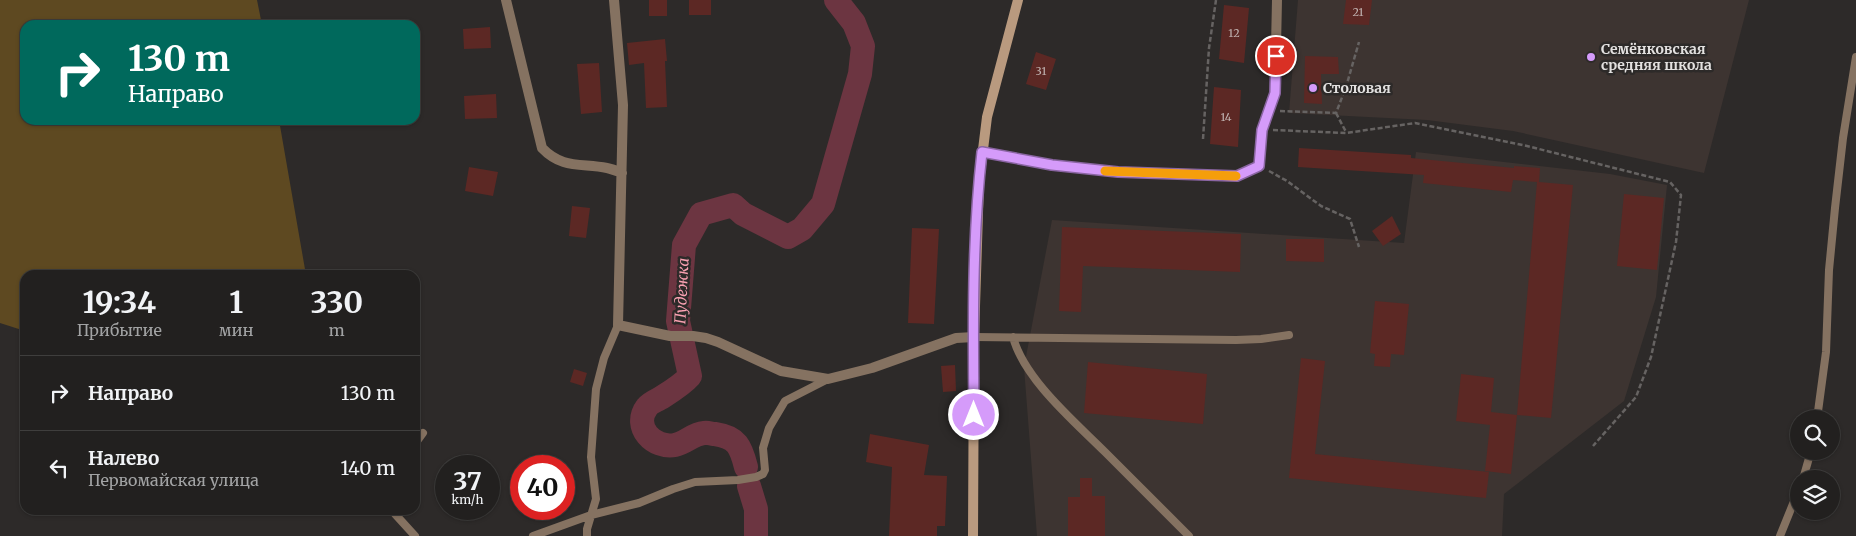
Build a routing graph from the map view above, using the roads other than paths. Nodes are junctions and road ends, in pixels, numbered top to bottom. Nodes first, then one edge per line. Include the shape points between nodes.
1 (506, 0) edge
2 (614, 0) edge
3 (1018, 0) edge
4 (1277, 0) edge
5 (1856, 57) edge
6 (982, 152) junction
7 (1259, 166) joint
8 (622, 173) junction
9 (618, 325) junction
10 (1289, 335) dead end
11 (974, 337) junction
12 (1013, 337) junction
13 (828, 379) junction
14 (1818, 410) edge
15 (423, 433) dead end
16 (420, 437) edge
17 (1790, 511) edge
18 (396, 515) edge
19 (591, 515) junction
20 (416, 536) edge
21 (533, 536) edge
22 (587, 536) edge
23 (973, 536) edge
24 (1189, 536) edge
25 (1780, 536) edge

1 - 8 street via 542,148 551,158 574,166 607,168
2 - 8 street via 624,105
3 - 6 street via 991,98
4 - 7 street via 1275,93 1262,130
5 - 14 lane via 1835,208 1826,352
6 - 7 lane via 1052,165 1118,172 1237,176
6 - 11 street
8 - 9 street
9 - 13 street via 718,342 781,370
9 - 19 lane via 604,358 596,389 591,458 596,499
10 - 12 lane via 1236,340
11 - 12 lane
11 - 13 street via 956,338 872,368
11 - 23 street
12 - 24 lane via 1019,356 1039,384
13 - 19 lane via 785,401 769,428 763,448 763,474 738,480 695,482 639,503
15 - 16 lane
17 - 25 lane
18 - 20 lane
19 - 21 lane
19 - 22 lane

